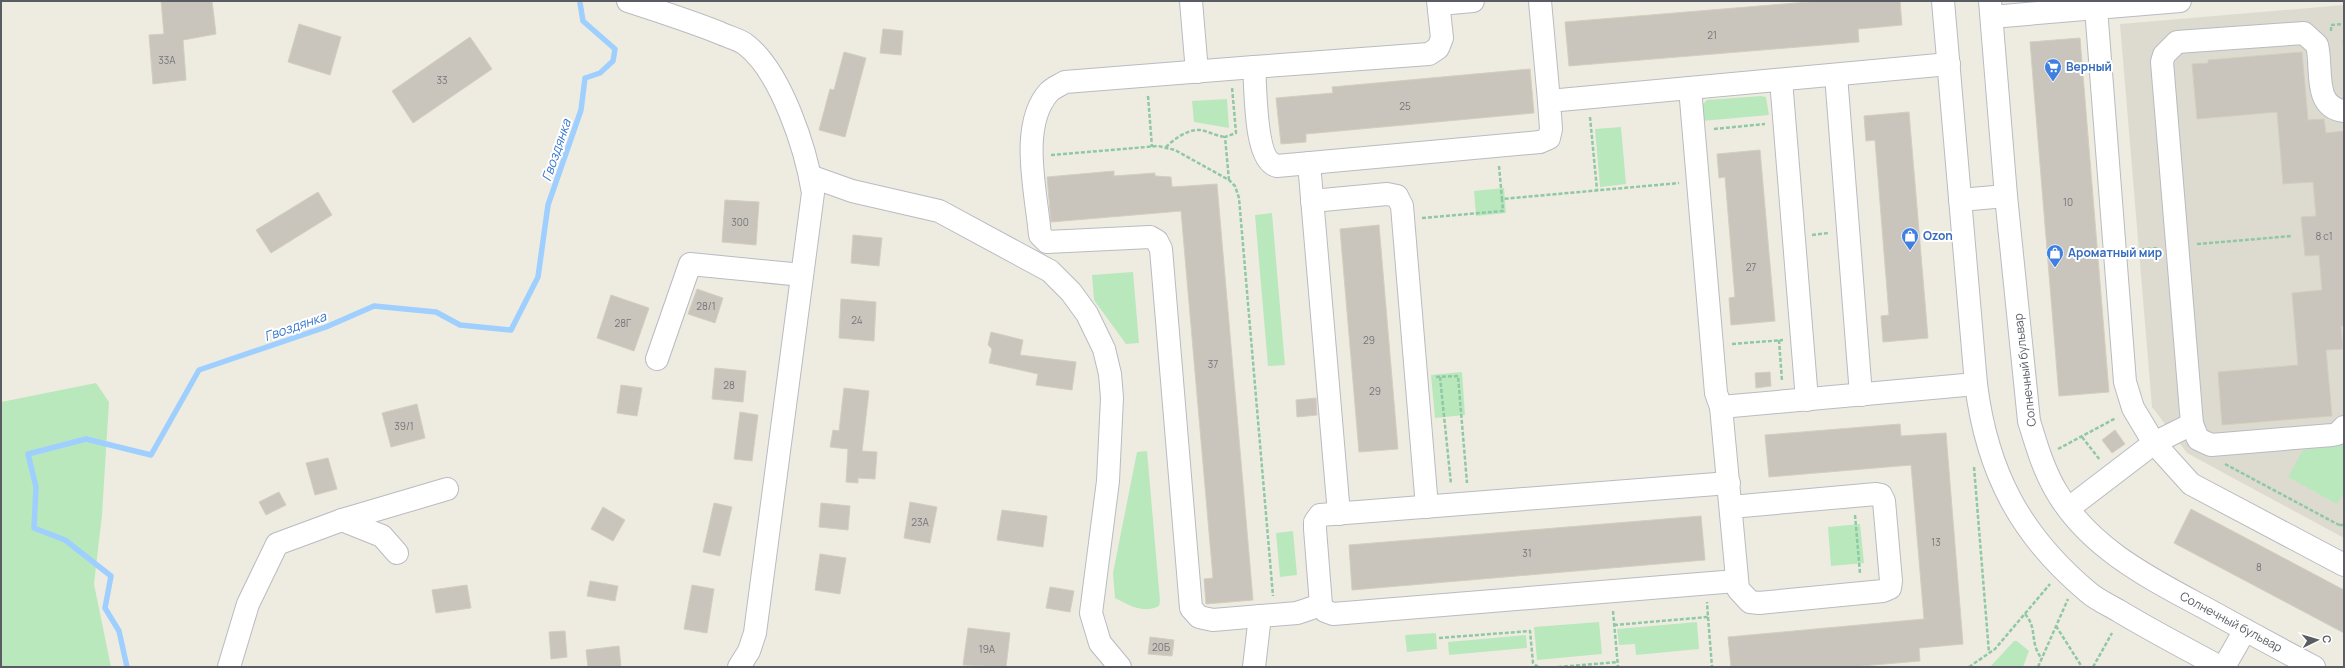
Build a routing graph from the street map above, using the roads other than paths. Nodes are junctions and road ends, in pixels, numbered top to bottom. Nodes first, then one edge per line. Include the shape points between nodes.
1 (628, 1) edge
2 (1191, 1) edge
3 (1474, 1) edge
4 (1540, 1) edge
5 (1943, 1) edge
6 (2180, 1) edge
7 (1438, 3) edge
8 (2095, 5) edge
9 (1991, 9) edge
10 (1949, 64) junction
11 (1254, 67) junction
12 (1196, 72) junction
13 (1836, 75) junction
14 (1781, 80) junction
15 (1690, 88) junction
16 (1549, 102) junction
17 (2344, 112) edge
18 (1310, 163) junction
19 (810, 176) junction
20 (2006, 196) junction
21 (1960, 200) junction
22 (1312, 201) junction
23 (802, 275) junction
24 (657, 359) dead end
25 (1976, 384) junction
26 (1861, 395) junction
27 (1807, 400) junction
28 (1721, 407) junction
29 (2192, 424) junction
30 (2344, 427) edge
31 (2154, 443) junction
32 (1729, 483) junction
33 (447, 489) dead end
34 (1427, 507) junction
35 (1730, 507) junction
36 (2069, 508) junction
37 (1339, 514) junction
38 (342, 520) junction
39 (397, 553) dead end
40 (2344, 565) edge
41 (1736, 580) junction
42 (1321, 605) junction
43 (1267, 616) junction
44 (2245, 630) junction
45 (229, 667) edge
46 (739, 667) edge
47 (1120, 667) edge
48 (1254, 667) edge
49 (2220, 667) edge
50 (2224, 667) edge
51 (2314, 667) edge

1 - 19 street via 691,21 744,43 762,60 787,104
2 - 12 street
3 - 7 street
4 - 16 street
5 - 10 street
6 - 8 street
7 - 11 street via 1442,38 1438,48 1429,54
8 - 9 street
8 - 31 street via 2125,382 2133,408
9 - 20 street, Солнечный бульвар
10 - 13 street
10 - 21 street
11 - 12 street
11 - 18 street via 1262,151 1273,165
12 - 43 street via 1065,82 1050,91 1039,108 1033,131 1040,235 1047,242 1143,237 1157,241 1160,249 1191,608 1199,617 1213,620
13 - 14 street
13 - 26 street
14 - 15 street
14 - 27 street
15 - 16 street
15 - 28 street via 1716,393
16 - 18 street via 1549,138 1540,142
17 - 29 street via 2334,108 2324,98 2317,44 2304,33 2174,44 2164,55 2162,62
18 - 22 street
19 - 23 street via 813,193
19 - 47 street via 852,191 939,211 1050,271 1071,292 1087,314 1104,349 1112,398 1108,434 1108,481 1091,613 1100,643
20 - 21 street
20 - 36 street, Солнечный бульвар via 2029,421 2040,456 2055,490
21 - 25 street
22 - 34 street via 1387,194 1397,196 1402,206
22 - 37 street
23 - 24 street via 690,264
23 - 46 street via 755,633 749,651
25 - 26 street
25 - 49 street via 1981,422 1996,472 2014,508 2047,552 2089,593
26 - 27 street
27 - 28 street
28 - 32 street
29 - 30 street via 2195,434 2206,445 2332,435
29 - 31 street
31 - 36 street
31 - 40 street via 2191,484
32 - 34 street via 1465,490
32 - 35 street
33 - 38 street
34 - 37 street
35 - 41 street
35 - 41 street via 1882,495 1891,574 1890,588 1883,592 1759,603 1750,602 1738,589
36 - 44 street, Солнечный бульвар via 2108,550 2139,573
37 - 42 street via 1320,515 1315,522
38 - 39 street via 382,536
38 - 45 street via 277,544 248,604
41 - 42 street via 1333,614 1325,611
42 - 43 street via 1297,613
43 - 48 street
44 - 50 street
44 - 51 street, Солнечный бульвар

